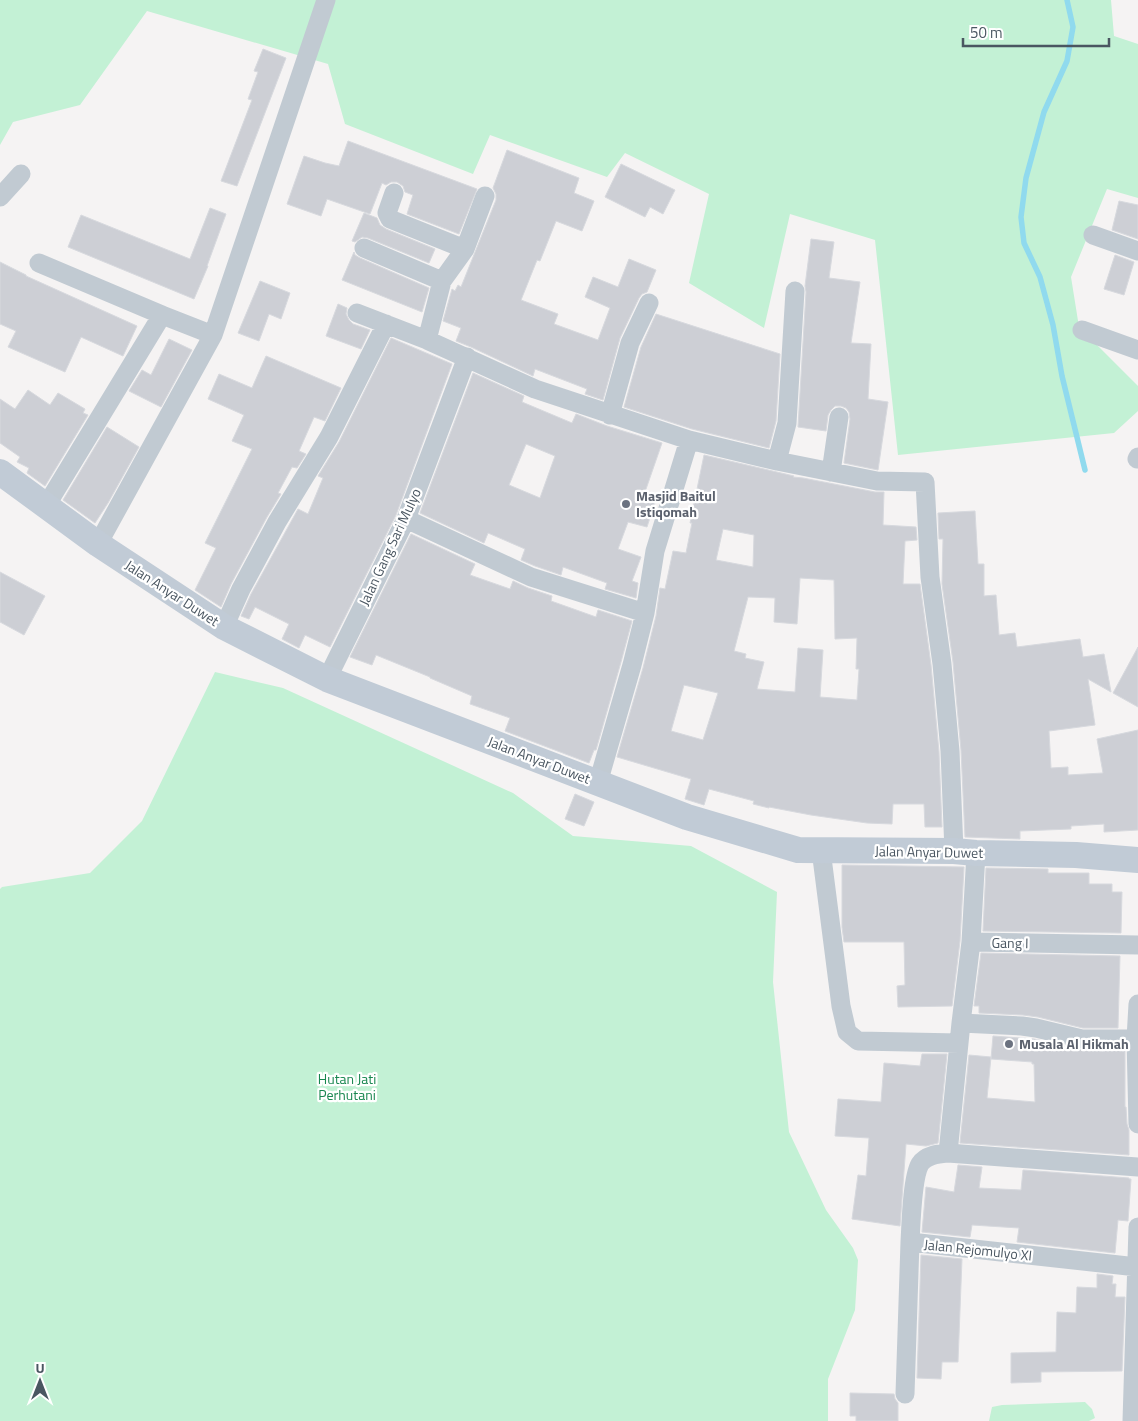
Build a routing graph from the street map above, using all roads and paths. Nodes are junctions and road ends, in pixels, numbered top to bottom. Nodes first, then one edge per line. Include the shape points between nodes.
1 (325, 0) edge
2 (21, 174) dead end
3 (394, 192) dead end
4 (485, 196) dead end
5 (0, 197) edge
6 (1093, 235) dead end
7 (364, 248) dead end
8 (465, 249) junction
9 (1138, 251) edge
10 (39, 263) dead end
11 (442, 281) junction
12 (795, 291) dead end
13 (649, 303) dead end
14 (358, 314) dead end
15 (162, 315) junction
16 (386, 324) junction
17 (1082, 330) dead end
18 (213, 335) junction
19 (428, 340) junction
20 (1138, 350) edge
21 (467, 357) junction
22 (610, 415) junction
23 (840, 417) dead end
24 (688, 440) junction
25 (777, 461) junction
26 (0, 472) edge
27 (831, 472) junction
28 (46, 506) junction
29 (406, 519) junction
30 (98, 544) junction
31 (645, 613) junction
32 (224, 627) junction
33 (327, 678) junction
34 (598, 783) junction
35 (821, 850) junction
36 (965, 852) junction
37 (1138, 860) edge
38 (971, 942) junction
39 (1138, 945) edge
40 (1138, 1004) edge
41 (961, 1023) junction
42 (1136, 1039) junction
43 (959, 1043) junction
44 (1137, 1079) edge
45 (1138, 1124) edge
46 (948, 1153) junction
47 (1138, 1167) edge
48 (1138, 1227) edge
49 (910, 1242) junction
50 (1137, 1267) edge
51 (905, 1394) dead end
52 (1132, 1421) edge

1 - 18 street
2 - 5 street
3 - 8 street via 387,213 390,219
4 - 8 street
6 - 9 street
7 - 11 street
8 - 11 street
10 - 15 street
11 - 19 street
12 - 25 street via 787,423
13 - 22 street via 630,343
14 - 16 street
15 - 18 street
15 - 28 street
16 - 19 street
16 - 32 street via 329,437 245,581
17 - 20 street
18 - 30 street
19 - 21 street
21 - 22 street via 535,389
21 - 29 street, Jalan Gang Sari Mulyo
22 - 24 street
23 - 27 street
24 - 25 street
24 - 31 street via 655,552
25 - 27 street
26 - 28 street, Jalan Anyar Duwet
27 - 36 street, Gang I via 877,481 925,482 930,577
28 - 30 street, Jalan Anyar Duwet
29 - 31 street via 531,577
29 - 33 street, Jalan Gang Sari Mulyo
30 - 32 street, Jalan Anyar Duwet
31 - 34 street
32 - 33 street, Jalan Anyar Duwet
33 - 34 street, Jalan Anyar Duwet
34 - 35 street, Jalan Anyar Duwet via 687,817 798,850
35 - 36 street, Jalan Anyar Duwet
35 - 43 street via 847,1032 858,1041
36 - 37 street, Jalan Anyar Duwet
36 - 38 street, Gang I
38 - 39 street, Gang I
38 - 41 street
40 - 42 street
41 - 42 street via 1022,1026 1082,1039
41 - 43 street
42 - 44 street
43 - 46 street
44 - 45 street
46 - 47 street, Jalan Rejomulyo XI
46 - 49 street, Jalan Rejomulyo XI via 931,1156 920,1164 915,1179
48 - 50 street
49 - 50 street, Jalan Rejomulyo XI
49 - 51 street
50 - 52 street

